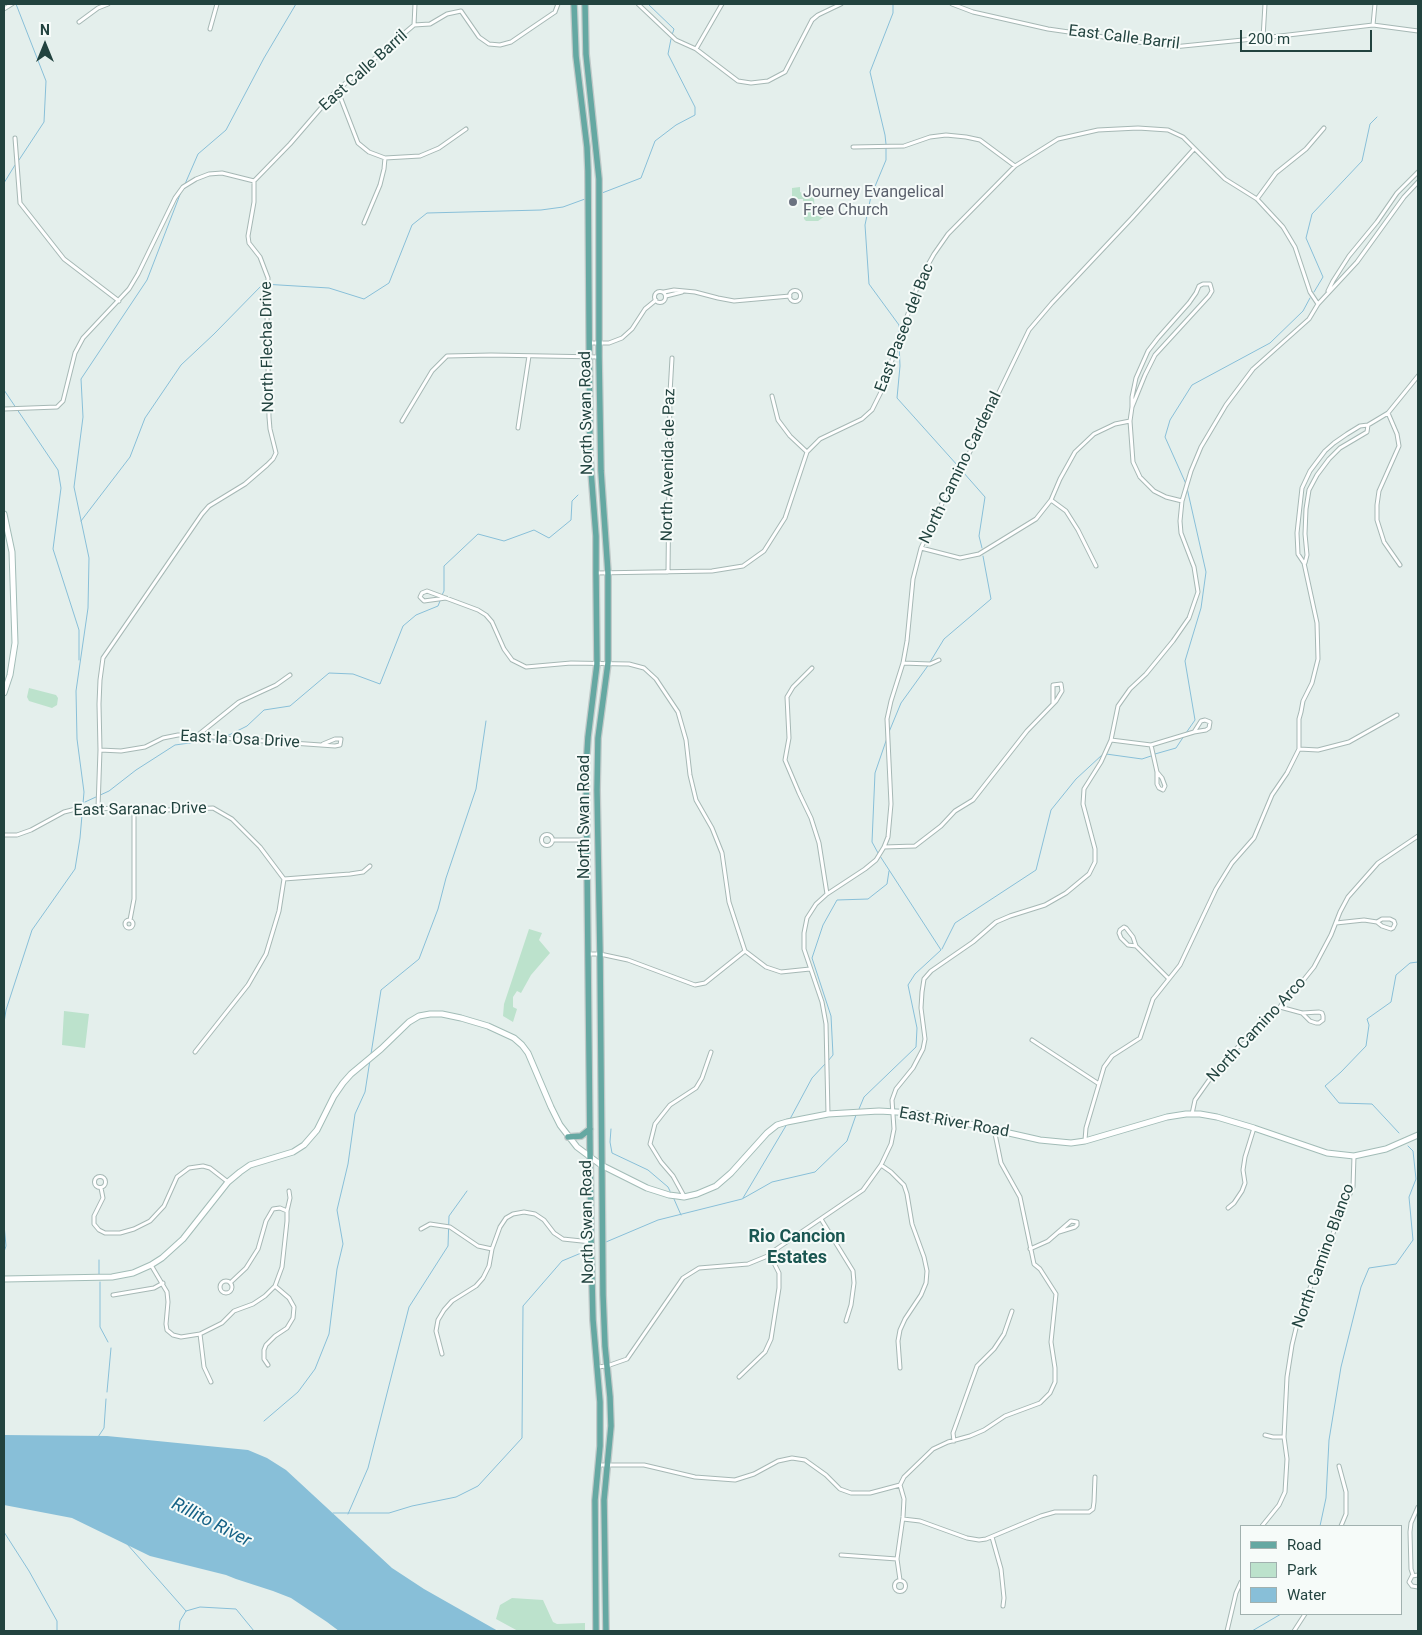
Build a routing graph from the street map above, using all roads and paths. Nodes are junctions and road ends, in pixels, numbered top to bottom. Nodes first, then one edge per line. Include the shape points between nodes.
1 (12, 4) edge
2 (108, 4) edge
3 (217, 4) edge
4 (415, 4) edge
5 (558, 4) edge
6 (574, 4) edge
7 (584, 4) edge
8 (638, 4) edge
9 (722, 4) edge
10 (841, 4) edge
11 (952, 4) edge
12 (1266, 4) edge
13 (1375, 4) edge
14 (4, 10) edge
15 (79, 22) dead end
16 (414, 25) junction
17 (1373, 25) junction
18 (210, 30) dead end
19 (1418, 31) edge
20 (1264, 38) junction
21 (696, 49) junction
22 (334, 93) junction
23 (1324, 128) dead end
24 (466, 129) dead end
25 (15, 138) dead end
26 (853, 148) dead end
27 (1194, 149) junction
28 (385, 158) junction
29 (1015, 166) junction
30 (1418, 172) edge
31 (254, 181) junction
32 (1418, 182) edge
33 (1257, 199) junction
34 (364, 223) dead end
35 (1328, 292) junction
36 (665, 294) junction
37 (790, 296) dead end
38 (656, 300) junction
39 (119, 301) junction
40 (1318, 304) junction
41 (590, 343) junction
42 (599, 343) junction
43 (530, 356) junction
44 (590, 356) junction
45 (599, 357) junction
46 (672, 358) dead end
47 (1418, 376) edge
48 (772, 396) dead end
49 (1132, 407) junction
50 (4, 409) edge
51 (1388, 413) junction
52 (402, 421) dead end
53 (1130, 421) junction
54 (1368, 426) junction
55 (518, 428) dead end
56 (807, 452) junction
57 (1051, 500) junction
58 (1182, 501) junction
59 (4, 514) edge
60 (922, 548) junction
61 (1304, 563) junction
62 (1400, 565) dead end
63 (1096, 566) dead end
64 (668, 572) junction
65 (596, 573) junction
66 (608, 573) junction
67 (446, 598) junction
68 (939, 660) dead end
69 (903, 663) junction
70 (597, 664) junction
71 (608, 664) junction
72 (812, 668) dead end
73 (290, 676) dead end
74 (4, 693) edge
75 (1053, 703) junction
76 (1397, 715) dead end
77 (1194, 732) junction
78 (197, 735) junction
79 (1111, 740) junction
80 (323, 744) junction
81 (1151, 745) junction
82 (1299, 748) junction
83 (100, 750) junction
84 (1157, 772) junction
85 (98, 808) junction
86 (134, 808) junction
87 (4, 835) edge
88 (1418, 836) edge
89 (553, 840) dead end
90 (587, 840) junction
91 (884, 847) junction
92 (370, 866) dead end
93 (284, 879) junction
94 (827, 894) junction
95 (130, 920) dead end
96 (1376, 922) junction
97 (1336, 924) junction
98 (1136, 946) junction
99 (745, 951) junction
100 (588, 954) junction
101 (600, 954) junction
102 (810, 969) junction
103 (1168, 978) junction
104 (1280, 1007) junction
105 (1302, 1013) junction
106 (1032, 1040) dead end
107 (195, 1052) dead end
108 (711, 1052) dead end
109 (1099, 1084) junction
110 (893, 1111) junction
111 (828, 1114) junction
112 (1192, 1114) junction
113 (1254, 1128) junction
114 (590, 1129) junction
115 (994, 1129) junction
116 (1418, 1135) edge
117 (568, 1137) junction
118 (1085, 1141) junction
119 (1354, 1156) junction
120 (591, 1158) junction
121 (602, 1165) junction
122 (881, 1165) junction
123 (228, 1182) junction
124 (102, 1188) dead end
125 (289, 1191) dead end
126 (684, 1197) junction
127 (1228, 1208) dead end
128 (287, 1211) junction
129 (821, 1219) junction
130 (421, 1229) dead end
131 (1059, 1232) junction
132 (591, 1242) junction
133 (492, 1249) junction
134 (1030, 1249) junction
135 (770, 1255) junction
136 (152, 1265) junction
137 (4, 1279) edge
138 (163, 1283) junction
139 (230, 1283) junction
140 (276, 1286) junction
141 (113, 1295) dead end
142 (1012, 1311) dead end
143 (846, 1321) dead end
144 (200, 1334) junction
145 (442, 1354) dead end
146 (268, 1365) dead end
147 (607, 1366) junction
148 (596, 1367) junction
149 (900, 1368) dead end
150 (739, 1377) dead end
151 (211, 1382) dead end
152 (1265, 1435) dead end
153 (1284, 1436) junction
154 (954, 1441) junction
155 (598, 1465) junction
156 (608, 1466) junction
157 (1340, 1466) dead end
158 (1094, 1477) dead end
159 (900, 1484) junction
160 (1418, 1507) edge
161 (903, 1519) junction
162 (1263, 1525) edge
163 (1341, 1525) edge
164 (992, 1537) junction
165 (841, 1554) dead end
166 (897, 1559) junction
167 (1413, 1575) junction
168 (1418, 1575) edge
169 (900, 1580) dead end
170 (1240, 1584) edge
171 (1418, 1587) edge
172 (1003, 1606) dead end
173 (1304, 1615) edge
174 (596, 1631) edge
175 (606, 1631) edge
176 (1227, 1631) edge
177 (1294, 1631) edge

1 - 14 street
2 - 15 street
3 - 18 street
4 - 16 street
5 - 16 street, East Calle Barril via 555,12 530,30 500,45 489,44 479,37 461,11 447,14 430,24
6 - 41 main road, North Swan Road via 587,155
7 - 42 main road, North Swan Road via 599,178
8 - 21 street via 674,38
9 - 21 street
10 - 21 street via 812,20 785,72 768,81 738,81
11 - 20 street, East Calle Barril via 972,12 1048,29 1173,47
12 - 20 street
13 - 17 street
16 - 22 street, East Calle Barril
17 - 19 street, East Calle Barril
17 - 20 street, East Calle Barril
22 - 28 street via 341,99 358,142
22 - 31 street, East Calle Barril
23 - 33 street via 1306,150 1276,173
24 - 28 street via 439,148 420,156
25 - 39 street via 20,203 64,259
26 - 29 street via 904,146 946,135 966,137 980,140
27 - 29 street, East Paseo del Bac via 1183,137 1168,130 1098,130 1058,139
27 - 33 street, East Paseo del Bac via 1225,179
27 - 60 street, North Camino Cardenal via 1029,330
28 - 34 street via 380,185
29 - 56 street, East Paseo del Bac via 948,234 934,254 920,279 872,410 820,440
30 - 35 street via 1397,193 1349,256
31 - 39 street via 222,173 209,174 183,187 138,274
31 - 83 street, North Flecha Drive via 248,236 268,278 270,424 275,456 246,484 202,514 103,658
32 - 35 street via 1357,262
33 - 40 street, East Paseo del Bac via 1283,227
35 - 40 street
36 - 37 street via 696,292 734,301
36 - 38 street via 657,293
36 - 38 street via 666,300 662,303
38 - 42 street via 622,338
39 - 50 street via 83,338 75,353 63,401 57,407
40 - 58 street via 1309,319 1253,369 1226,405 1201,448
41 - 42 street
41 - 44 main road, North Swan Road
42 - 45 main road, North Swan Road
43 - 44 street
43 - 52 street via 448,356 432,371
43 - 55 street
44 - 45 street
44 - 65 main road, North Swan Road via 590,458
45 - 66 main road, North Swan Road
46 - 64 street, North Avenida de Paz
47 - 51 street
48 - 56 street via 778,420
49 - 49 street via 1154,355 1209,296 1212,291 1210,284 1199,286 1148,351 1136,378
49 - 53 street
51 - 54 street
51 - 62 street via 1399,446 1379,492 1377,520 1384,542
53 - 57 street via 1094,434 1075,452
53 - 58 street via 1133,462 1140,477 1154,491
54 - 61 street via 1367,432 1328,459 1309,490
54 - 61 street via 1360,426 1334,442 1310,471 1302,488 1297,533 1298,554
56 - 64 street via 785,518 764,551 743,566 712,571
57 - 60 street via 1036,519 979,554 960,558
57 - 63 street via 1066,511
58 - 79 street via 1182,533 1194,567 1198,592 1195,605 1173,641 1118,706
59 - 74 street via 12,552 15,643
60 - 69 street, North Camino Cardenal via 913,579
61 - 82 street via 1317,623 1318,659 1299,719
64 - 66 street
65 - 66 street
65 - 70 main road, North Swan Road
66 - 71 main road, North Swan Road
67 - 67 street via 424,601 420,598 427,591
67 - 70 street via 486,615 512,660 526,667
68 - 69 street via 930,664
69 - 91 street, North Camino Cardenal via 887,719 891,804
70 - 71 street
70 - 90 main road, North Swan Road via 587,749
71 - 99 street via 644,668 656,679 678,712 696,800 722,852 729,902
71 - 101 main road, North Swan Road via 598,738 596,790
72 - 94 street via 787,697 789,738 785,760 811,818
73 - 78 street via 238,702
75 - 75 street via 1062,691 1061,684 1053,685
75 - 91 street via 972,800 914,846
76 - 82 street via 1349,742 1318,750
77 - 77 street via 1206,730 1210,722 1201,721
77 - 81 street
78 - 80 street, East la Osa Drive
78 - 83 street, East la Osa Drive via 163,738 145,747 121,751
79 - 81 street
79 - 110 street via 1102,762 1084,789 1082,804 1095,849 1095,862 1089,874 1045,906 996,922 924,979 921,1008 923,1049 896,1089
80 - 80 street, East la Osa Drive via 340,745 341,738 335,739
81 - 84 street
82 - 103 street via 1272,795 1254,838 1216,888 1180,965
83 - 85 street, North Flecha Drive
84 - 84 street via 1157,784 1163,790 1165,786
85 - 86 street, East Saranac Drive
85 - 87 street, East Saranac Drive via 64,812 31,830
86 - 93 street, East Saranac Drive via 213,808 239,826
86 - 95 street via 134,899
88 - 97 street, North Camino Arco via 1373,868 1348,897
89 - 90 street
90 - 100 main road, North Swan Road
91 - 94 street, North Camino Cardenal via 876,860
92 - 93 street via 363,872 350,874
93 - 107 street via 279,911 266,954 248,985
94 - 102 street, North Camino Cardenal via 807,918 804,949
96 - 96 street via 1390,929 1395,922 1390,919
96 - 97 street via 1356,920
97 - 104 street, North Camino Arco via 1314,968
98 - 98 street via 1134,937 1126,928 1120,930 1121,938
98 - 103 street
99 - 101 street via 705,983 695,985 636,963
99 - 102 street via 766,967 781,972
100 - 101 street
100 - 114 main road, North Swan Road
101 - 121 main road, North Swan Road
102 - 111 street, North Camino Cardenal via 826,1024
103 - 109 street via 1153,999 1140,1038 1112,1056 1104,1067
104 - 105 street
104 - 112 street, North Camino Arco via 1251,1039 1238,1046 1219,1066 1195,1100
105 - 105 street via 1310,1021 1319,1023 1323,1020 1319,1012
106 - 109 street
108 - 126 street via 696,1088 662,1115 655,1124 650,1144
109 - 118 street
110 - 111 street, East River Road
110 - 115 street, East River Road
110 - 122 street via 893,1136
111 - 126 street, East River Road via 777,1125 716,1186
112 - 113 street, East River Road via 1217,1117
112 - 118 street, East River Road via 1152,1120
113 - 119 street, East River Road via 1327,1153
113 - 127 street via 1245,1157 1245,1183
114 - 117 main road via 581,1136
114 - 120 main road, North Swan Road
115 - 118 street, East River Road via 1040,1140
115 - 134 street via 1001,1163 1020,1196
116 - 119 street, East River Road via 1386,1149
117 - 120 street, East River Road
117 - 123 street, East River Road via 522,1045 488,1026 430,1014 409,1022 343,1082 318,1130 304,1145 293,1152 250,1166
119 - 153 street, North Camino Blanco via 1354,1187 1298,1320 1287,1377
120 - 121 street, East River Road
120 - 132 main road, North Swan Road
121 - 126 street, East River Road via 647,1188
121 - 147 main road, North Swan Road
122 - 129 street via 863,1190
122 - 149 street via 904,1185 927,1271 921,1296 900,1330
123 - 124 street via 210,1168 189,1168 177,1177 164,1206 150,1221 120,1233 105,1233 94,1224 94,1216 103,1198
123 - 136 street, East River Road via 183,1239
125 - 128 street
128 - 139 street via 273,1209 258,1249 246,1268
128 - 140 street via 282,1267
129 - 135 street
129 - 143 street via 853,1271 851,1305
130 - 133 street via 430,1224 450,1227 478,1246
131 - 131 street via 1071,1221 1077,1222 1075,1227
131 - 134 street
132 - 133 street via 563,1239 544,1220 524,1212 506,1218
132 - 148 main road, North Swan Road
133 - 145 street via 483,1278 452,1301 438,1320 436,1331
134 - 154 street via 1034,1264 1056,1294 1051,1342 1055,1382 1050,1393 1040,1402
135 - 147 street via 748,1264 698,1268 683,1278 627,1359
135 - 150 street via 779,1273 771,1339 765,1352
136 - 137 street, East River Road via 112,1277
136 - 138 street
138 - 141 street via 154,1288
138 - 144 street via 168,1302 167,1330 182,1337
139 - 139 street via 223,1282 220,1290 229,1293 232,1289
140 - 144 street via 253,1304 234,1311 222,1323
140 - 146 street via 294,1307 293,1318 288,1328 266,1345 264,1359
142 - 154 street via 1004,1334 977,1366 953,1433
144 - 151 street via 204,1367
147 - 148 street
147 - 156 main road, North Swan Road via 611,1426
148 - 155 main road, North Swan Road via 600,1402
152 - 153 street
153 - 162 street, North Camino Blanco via 1287,1460 1285,1492
154 - 159 street via 933,1449
155 - 156 street
155 - 174 main road, North Swan Road via 595,1500
156 - 159 street via 644,1465 695,1477 735,1480 792,1458 805,1460 840,1489 851,1493 870,1493
156 - 175 main road, North Swan Road via 604,1500
157 - 163 street via 1346,1492 1346,1514
158 - 164 street via 1094,1502 1089,1512 1055,1512
159 - 161 street via 904,1499
160 - 167 street via 1410,1532
161 - 164 street via 920,1521 967,1538
161 - 166 street
164 - 172 street via 1001,1569
165 - 166 street
166 - 169 street
167 - 168 street
167 - 171 street via 1410,1584
170 - 176 street
173 - 177 street

